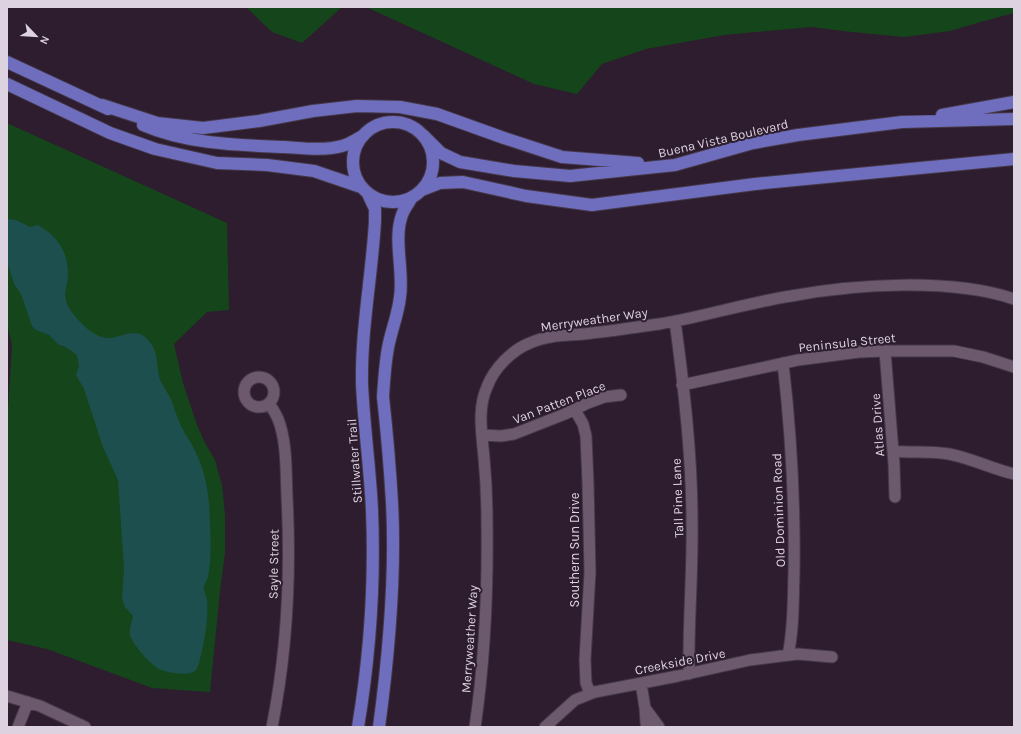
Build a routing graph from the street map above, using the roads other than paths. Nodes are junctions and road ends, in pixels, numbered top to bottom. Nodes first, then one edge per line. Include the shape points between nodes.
1 (7, 62) edge
2 (7, 84) edge
3 (1014, 102) edge
4 (102, 105) junction
5 (1014, 119) edge
6 (902, 122) junction
7 (364, 135) junction
8 (423, 136) junction
9 (1014, 159) edge
10 (675, 165) junction
11 (364, 190) junction
12 (422, 190) junction
13 (411, 199) junction
14 (1014, 299) edge
15 (675, 321) junction
16 (885, 351) junction
17 (783, 363) junction
18 (1014, 367) edge
19 (682, 385) junction
20 (621, 395) dead end
21 (269, 403) dead end
22 (575, 410) junction
23 (482, 435) junction
24 (893, 451) junction
25 (1014, 474) edge
26 (895, 497) dead end
27 (788, 655) junction
28 (832, 657) dead end
29 (689, 674) junction
30 (641, 683) junction
31 (590, 693) junction
32 (7, 696) edge
33 (28, 702) junction
34 (645, 708) junction
35 (18, 727) edge
36 (85, 727) edge
37 (272, 727) edge
38 (358, 727) edge
39 (379, 727) edge
40 (475, 727) edge
41 (545, 727) edge
42 (647, 727) edge
43 (659, 727) edge

1 - 4 main road, Buena Vista Boulevard
2 - 11 main road via 110,133 155,149 217,163 267,165 314,171
3 - 6 main road
4 - 7 main road, Buena Vista Boulevard via 158,132 226,144 312,149 342,147
4 - 10 main road via 157,123 203,128 357,106 400,107 437,114 562,157
5 - 6 main road, Buena Vista Boulevard
6 - 10 main road, Buena Vista Boulevard via 798,135
7 - 8 main road, Buena Vista Boulevard via 378,125 390,122 414,128
7 - 11 main road, Buena Vista Boulevard via 354,152 353,164 355,177
8 - 10 main road, Buena Vista Boulevard via 441,153 460,162 514,171 570,176
8 - 12 main road, Buena Vista Boulevard via 430,145 433,169
9 - 12 main road, Buena Vista Boulevard via 755,184 592,205 526,196 462,182 440,183
11 - 13 main road via 386,202
11 - 38 main road, Stillwater Trail via 375,208 362,383 372,510 372,579 368,651
12 - 13 main road, Buena Vista Boulevard
13 - 39 main road via 398,227 400,297 388,348 384,380 383,397 392,504 392,596
14 - 15 street, Merryweather Way via 953,287 866,287 792,295
15 - 19 street, Tall Pine Lane
15 - 23 street, Merryweather Way via 600,333 543,338 528,343 496,370 487,386 482,402
16 - 17 street, Peninsula Street via 859,352
16 - 18 street, Peninsula Street via 954,351
16 - 24 street, Atlas Drive
17 - 19 street, Peninsula Street
17 - 27 street, Old Dominion Road via 794,543 792,631
19 - 29 street, Tall Pine Lane via 691,478
20 - 22 street, Van Patten Place via 604,397
21 - 37 street, Sayle Street via 281,429 288,525 287,607
22 - 23 street, Van Patten Place via 514,434
22 - 31 street, Southern Sun Drive via 583,424 588,467 590,572 585,660 586,683
23 - 40 street, Merryweather Way via 487,495 488,580 483,663
24 - 25 street via 948,454
24 - 26 street, Atlas Drive
27 - 28 street, Creekside Drive
27 - 29 street, Creekside Drive via 750,660
29 - 30 street, Creekside Drive
30 - 31 street, Creekside Drive
30 - 34 street
31 - 41 street, Creekside Drive via 575,700
32 - 33 street
33 - 35 street
33 - 36 street
34 - 42 street
34 - 43 street

